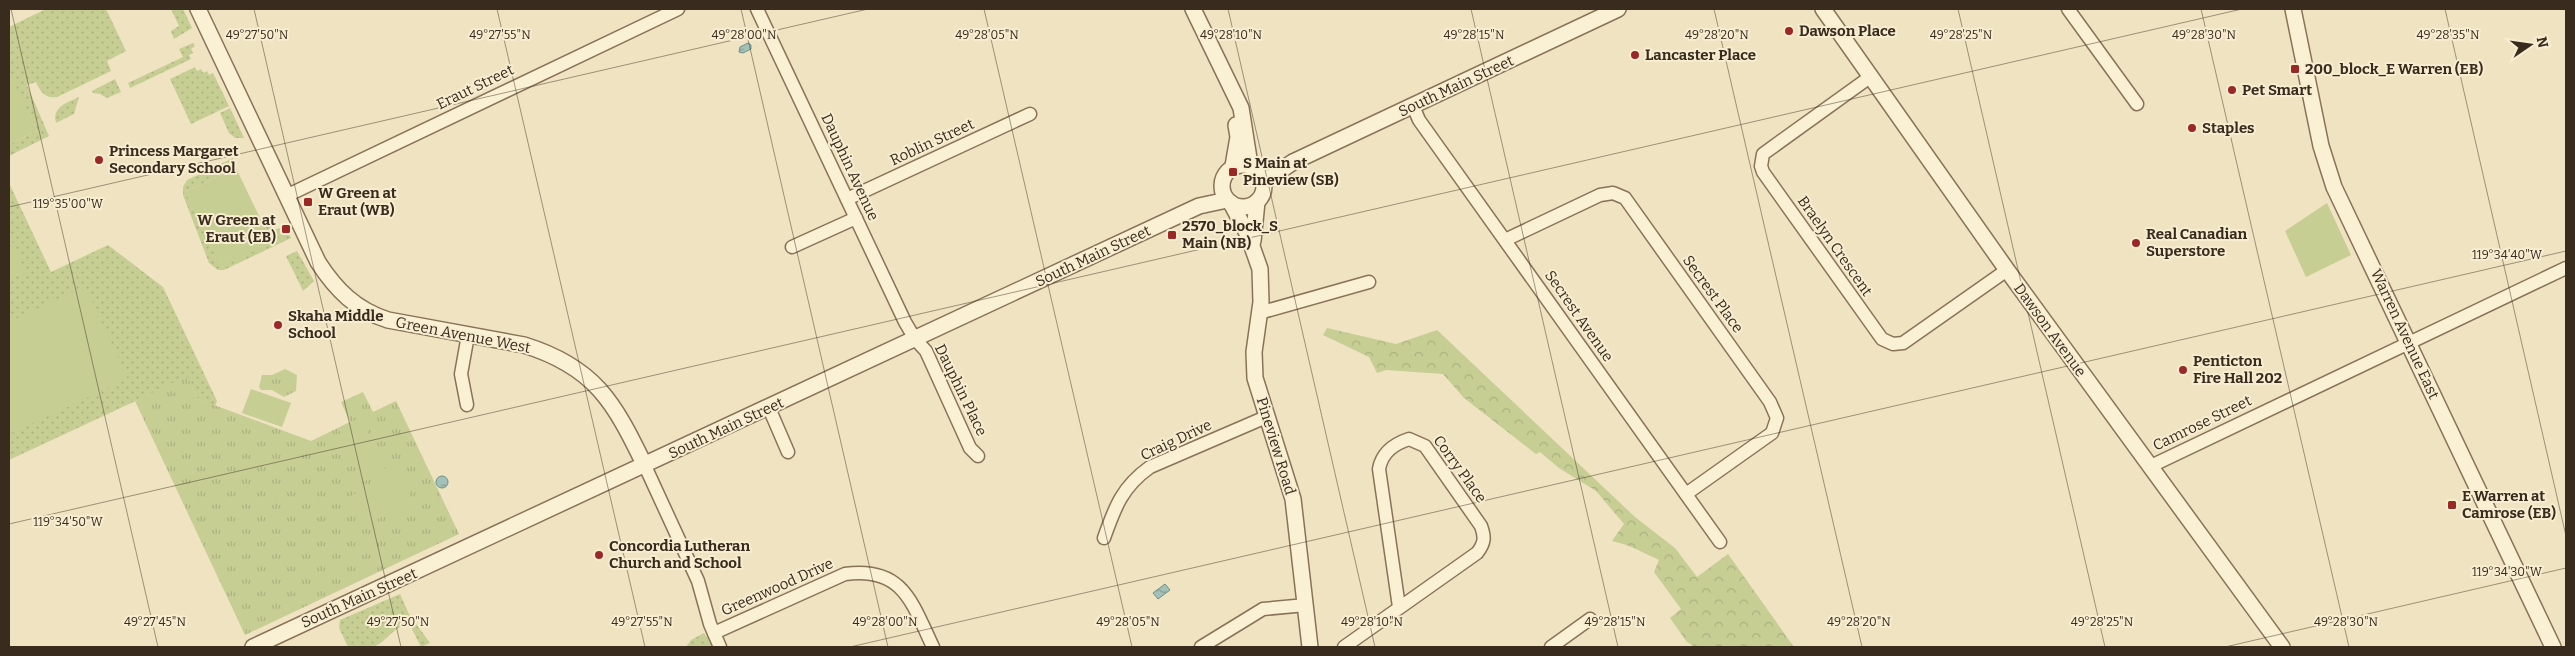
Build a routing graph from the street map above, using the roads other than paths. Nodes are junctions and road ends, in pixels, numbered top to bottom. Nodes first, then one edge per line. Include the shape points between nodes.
1 (198, 9) edge
2 (678, 9) edge
3 (757, 9) edge
4 (1193, 9) edge
5 (1618, 9) edge
6 (1823, 9) edge
7 (2068, 9) edge
8 (2293, 9) edge
9 (1870, 77) junction
10 (1229, 87) junction
11 (2137, 104) dead end
12 (1413, 106) junction
13 (1030, 114) dead end
14 (1293, 162) junction
15 (1233, 166) junction
16 (1252, 167) junction
17 (1264, 182) junction
18 (1221, 184) junction
19 (286, 196) junction
20 (847, 199) junction
21 (1229, 201) junction
22 (1257, 202) junction
23 (1199, 206) junction
24 (856, 218) junction
25 (1505, 240) junction
26 (1253, 245) junction
27 (792, 247) dead end
28 (2566, 268) edge
29 (2007, 270) junction
30 (1369, 282) dead end
31 (1259, 313) junction
32 (468, 335) junction
33 (915, 339) junction
34 (2409, 343) junction
35 (467, 406) dead end
36 (769, 408) junction
37 (1266, 417) junction
38 (788, 452) dead end
39 (978, 456) dead end
40 (645, 466) junction
41 (2151, 466) junction
42 (1686, 494) junction
43 (1104, 538) dead end
44 (1720, 542) dead end
45 (1306, 605) junction
46 (1399, 608) junction
47 (1590, 619) dead end
48 (714, 634) junction
49 (253, 647) edge
50 (720, 647) edge
51 (933, 647) edge
52 (1201, 647) edge
53 (1310, 647) edge
54 (1344, 647) edge
55 (1551, 647) edge
56 (2282, 647) edge
57 (2553, 647) edge

1 - 19 street, Green Avenue West
2 - 19 street, Eraut Street
3 - 20 street, Dauphin Avenue
4 - 10 street
5 - 12 street, South Main Street
6 - 9 street, Dawson Avenue
7 - 11 street
8 - 34 street, Warren Avenue East via 2326,165
9 - 29 street, Dawson Avenue
9 - 29 street, Braelyn Crescent via 1763,154 1763,172 1797,222 1882,339 1893,344 1903,343
10 - 15 street via 1238,137
10 - 16 street via 1241,108
12 - 14 street, South Main Street
12 - 25 street, Secrest Avenue
13 - 20 street, Roblin Street
14 - 16 street, South Main Street
14 - 17 street, South Main Street
15 - 16 street
15 - 18 street
16 - 17 street
17 - 22 street via 1263,193
18 - 21 street
18 - 23 street, South Main Street
19 - 32 street, Green Avenue West via 318,262 351,302 388,320
20 - 24 street, Dauphin Avenue
21 - 22 street via 1241,207
21 - 23 street, South Main Street
21 - 26 street, Pineview Road
22 - 26 street, Pineview Road
23 - 33 street, South Main Street
24 - 27 street
24 - 33 street, Dauphin Avenue
25 - 42 street, Secrest Avenue
25 - 42 street, Secrest Place via 1600,195 1613,193 1625,198 1770,402 1777,418 1772,433
26 - 31 street, Pineview Road via 1261,283
28 - 34 street, Camrose Street
29 - 41 street, Dawson Avenue
30 - 31 street
31 - 37 street, Pineview Road via 1254,368
32 - 35 street via 461,374
32 - 40 street, Green Avenue West via 543,351 586,375 616,410
33 - 36 street, South Main Street
33 - 39 street, Dauphin Place via 926,351 970,448
34 - 41 street, Camrose Street
34 - 57 street, Warren Avenue East
36 - 38 street
36 - 40 street, South Main Street
37 - 43 street, Craig Drive via 1150,468 1133,480 1115,508
37 - 45 street, Pineview Road via 1292,499
40 - 48 street via 698,580
40 - 49 street, South Main Street
41 - 56 street, Dawson Avenue
42 - 44 street, Secrest Avenue
45 - 52 street via 1263,609
45 - 53 street, Pineview Road
46 - 46 street, Corry Place via 1477,553 1485,536 1425,446 1409,439 1386,452 1380,469
46 - 54 street, Corry Place
47 - 55 street
48 - 50 street
48 - 51 street, Greenwood Drive via 845,574 867,571 902,588

